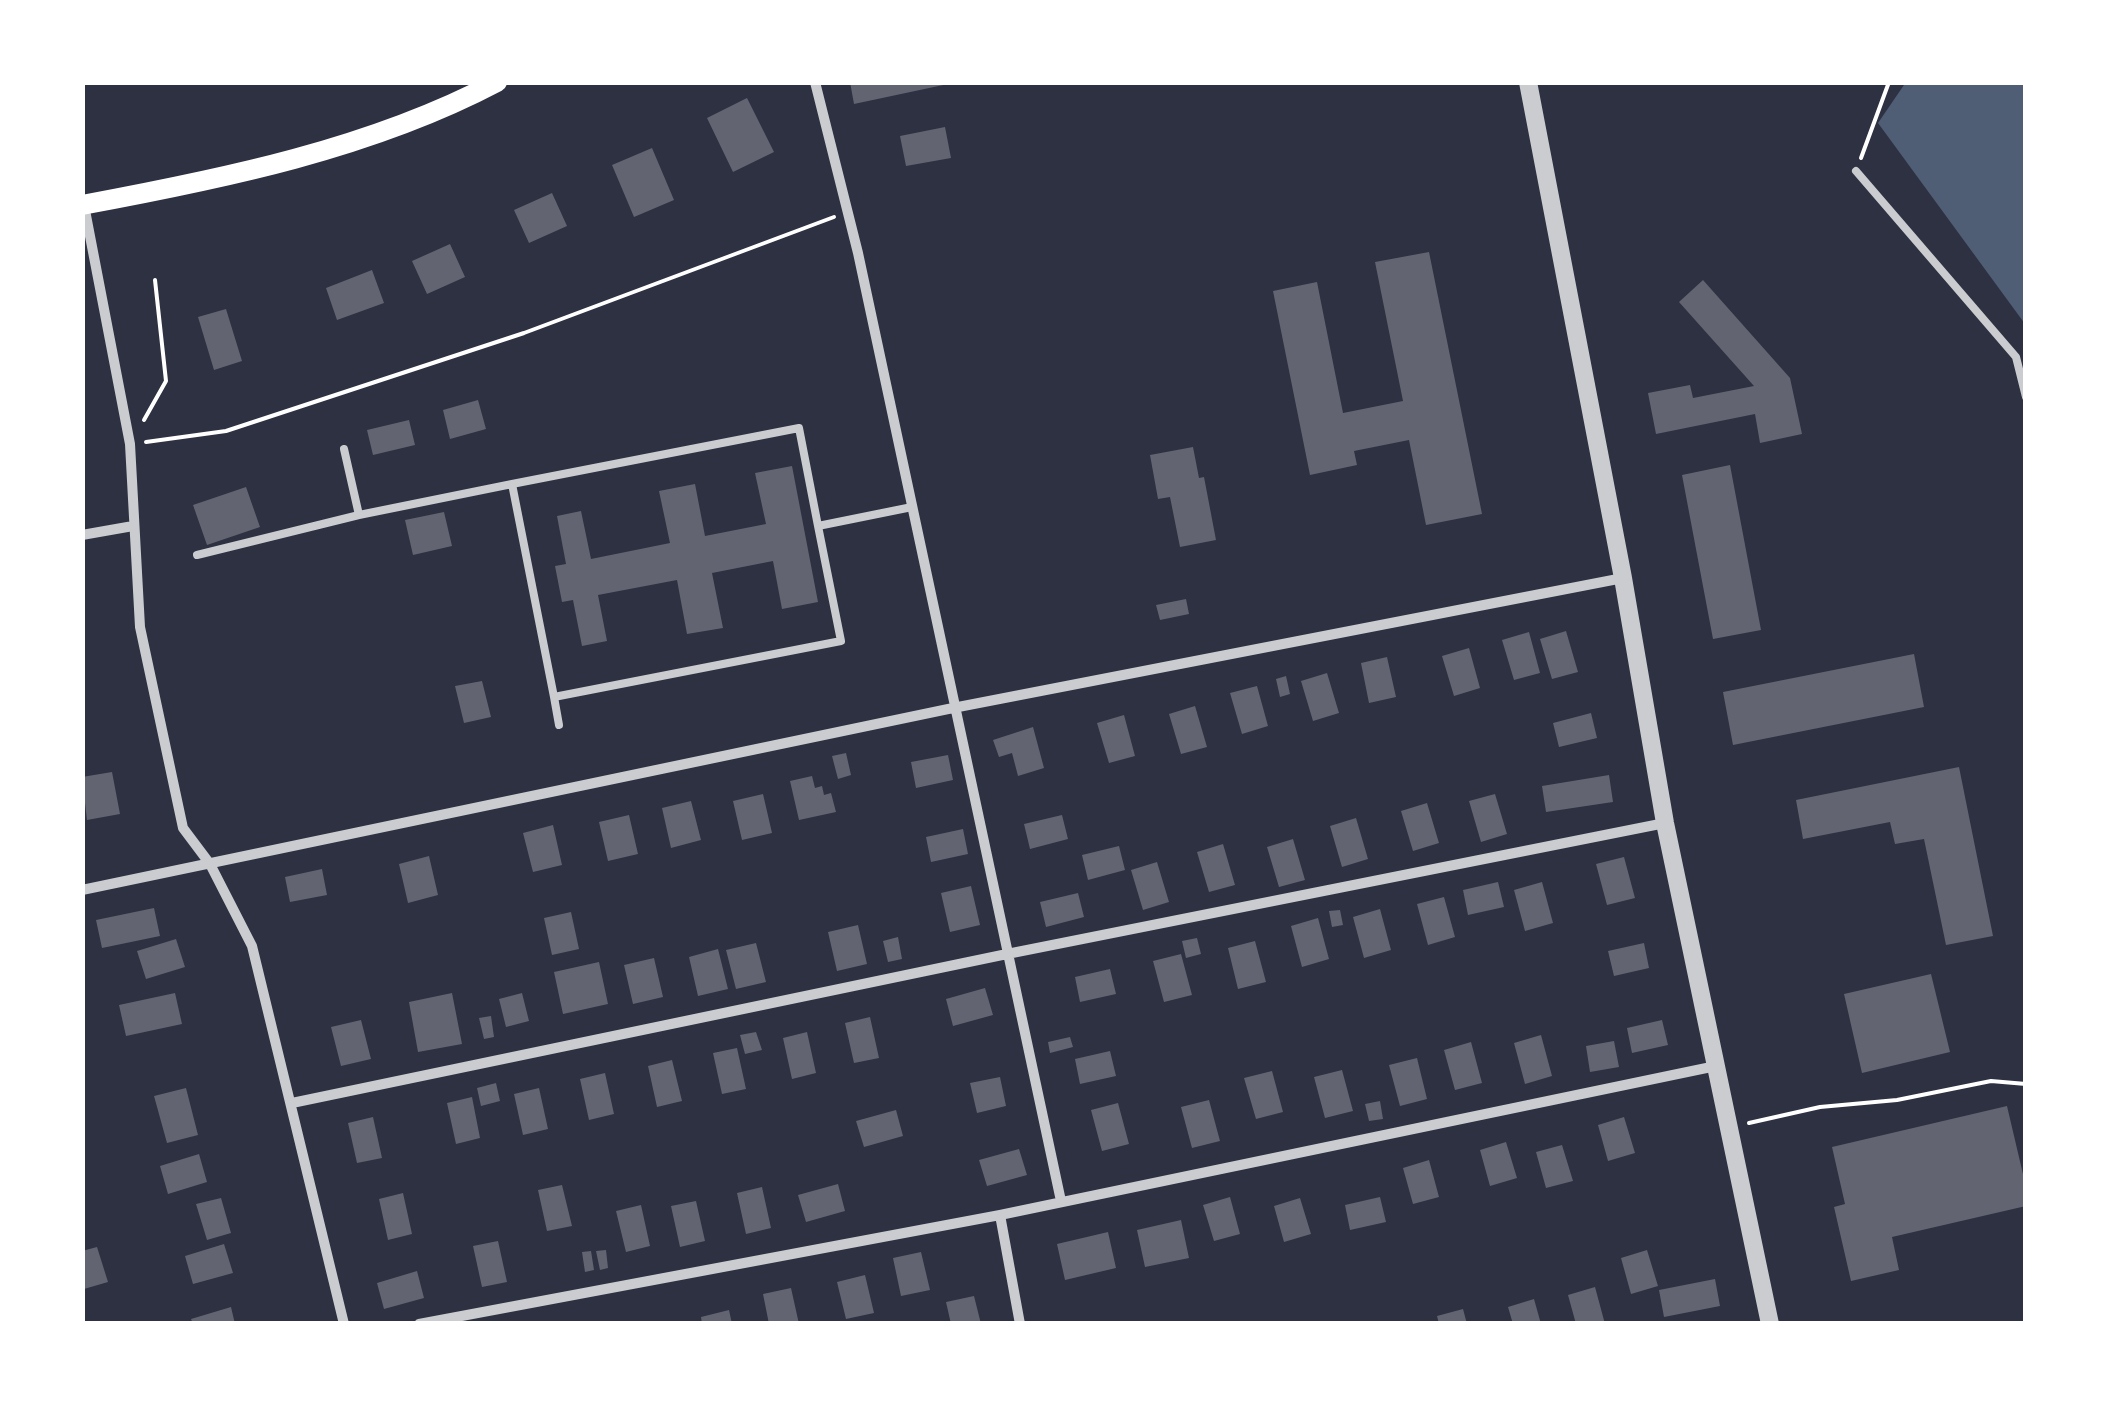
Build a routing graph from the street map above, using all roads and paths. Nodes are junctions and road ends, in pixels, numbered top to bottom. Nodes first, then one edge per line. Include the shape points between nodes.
1 (497, 82) edge
2 (814, 82) edge
3 (1528, 82) edge
4 (1889, 82) edge
5 (1856, 171) joint
6 (83, 203) edge
7 (848, 212) junction
8 (155, 280) dead end
9 (2026, 397) edge
10 (130, 444) junction
11 (344, 449) dead end
12 (512, 484) junction
13 (912, 507) junction
14 (359, 514) junction
15 (133, 526) junction
16 (818, 526) junction
17 (82, 535) edge
18 (197, 555) dead end
19 (1623, 578) junction
20 (554, 697) junction
21 (953, 708) junction
22 (559, 724) dead end
23 (1665, 823) junction
24 (210, 864) junction
25 (82, 890) edge
26 (1008, 954) junction
27 (1716, 1066) junction
28 (2026, 1084) edge
29 (292, 1102) junction
30 (1729, 1127) junction
31 (1061, 1201) junction
32 (1000, 1215) junction
33 (1766, 1323) edge
34 (344, 1324) edge
35 (419, 1324) edge
36 (1020, 1324) edge

1 - 6 main road via 321,151
2 - 7 street
3 - 19 street
4 - 5 path
5 - 9 lane via 2016,356
6 - 10 street
7 - 10 path via 524,333 226,431
7 - 13 street
8 - 10 path via 166,381
10 - 15 street
11 - 14 lane
12 - 14 lane
12 - 16 lane via 799,428
12 - 20 lane
13 - 16 lane
13 - 21 street
14 - 18 lane
15 - 17 street
15 - 24 street via 140,628 183,828
16 - 20 lane via 840,641
19 - 21 street
19 - 23 street
20 - 22 lane
21 - 24 street
21 - 26 street
23 - 26 street
23 - 27 street
24 - 25 street
24 - 29 street via 252,946
26 - 29 street
26 - 31 street
27 - 30 street
27 - 31 street
28 - 30 path via 1991,1081
29 - 34 street
30 - 33 street
31 - 32 street
32 - 35 street
32 - 36 street

